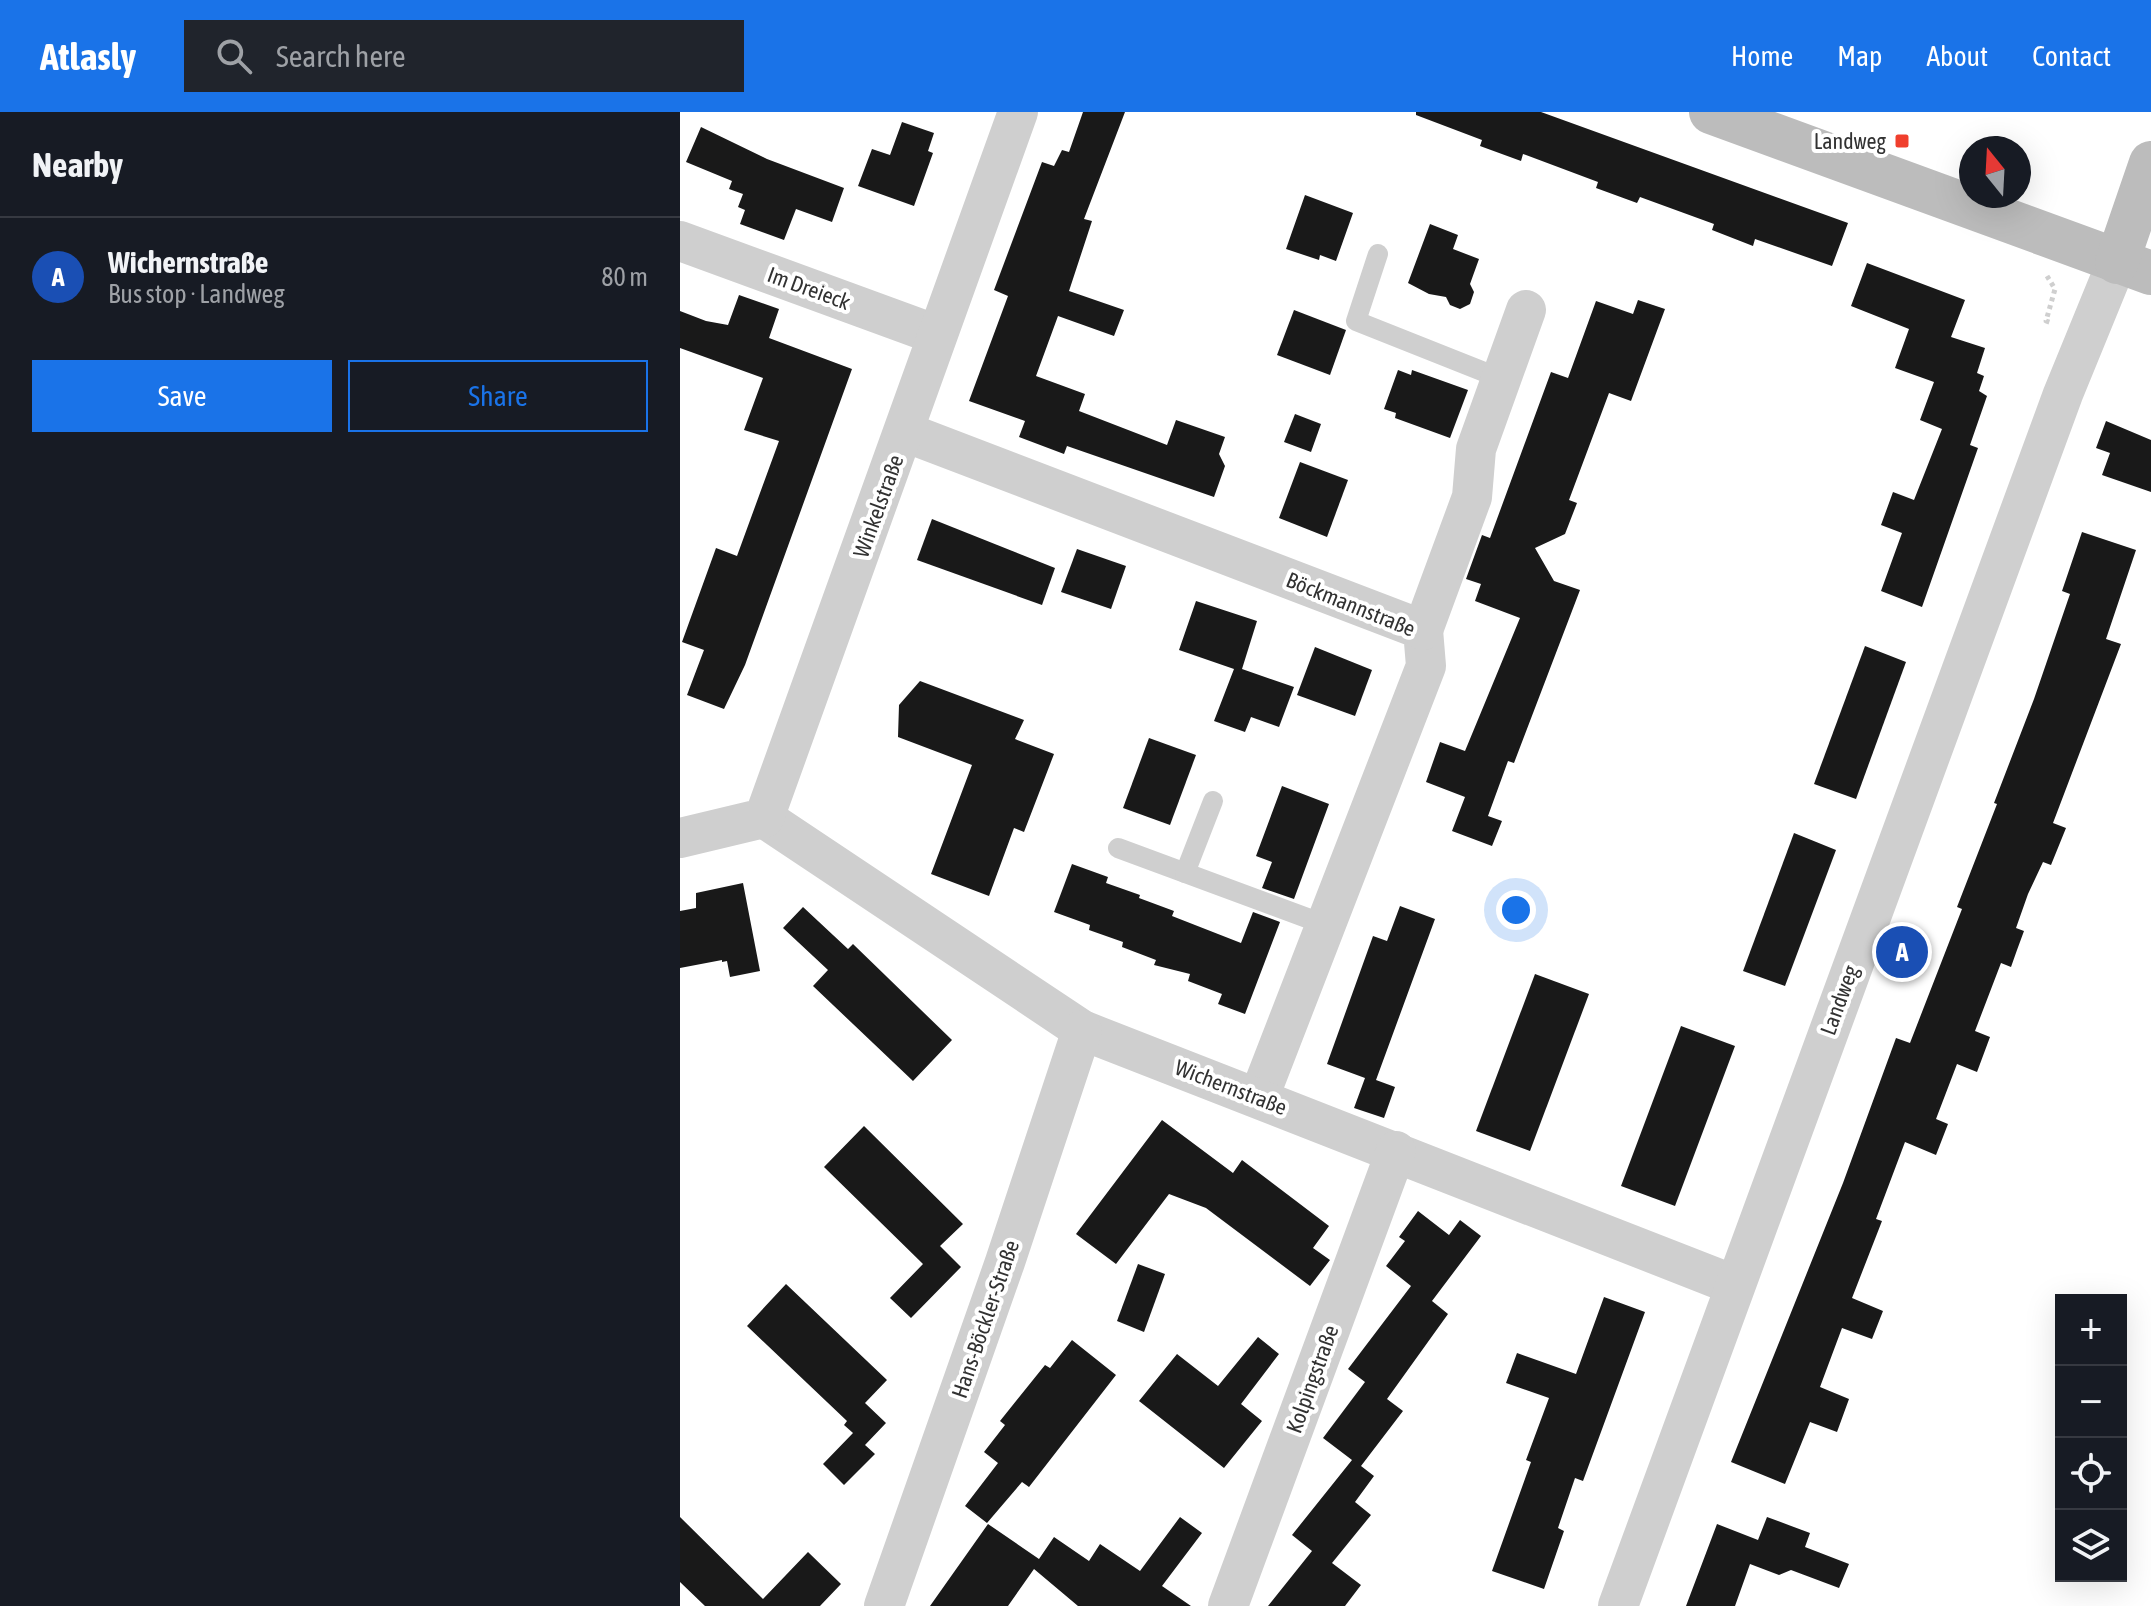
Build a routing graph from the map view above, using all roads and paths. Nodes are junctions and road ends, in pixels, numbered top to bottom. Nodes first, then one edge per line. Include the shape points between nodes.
1 (1018, 112) edge
2 (1711, 112) edge
3 (2151, 163) edge
4 (680, 241) edge
5 (1378, 254) dead end
6 (2134, 268) edge
7 (1526, 310) dead end
8 (937, 335) junction
9 (1502, 379) junction
10 (905, 432) junction
11 (1423, 630) junction
12 (1213, 801) dead end
13 (764, 818) junction
14 (680, 838) edge
15 (1118, 848) dead end
16 (1185, 873) junction
17 (1326, 925) junction
18 (1082, 1030) junction
19 (1259, 1097) junction
20 (1396, 1151) junction
21 (1734, 1285) junction
22 (884, 1606) edge
23 (1228, 1606) edge
24 (1618, 1606) edge

1 - 8 street, Winkelstraße
2 - 6 main road
3 - 6 main road
4 - 8 street, Im Dreieck
5 - 9 lane via 1356,321
6 - 21 street, Landweg via 2085,335
7 - 9 street
8 - 10 street, Winkelstraße
9 - 11 street via 1476,449 1472,497
10 - 11 street, Böckmannstraße
10 - 13 street, Winkelstraße
11 - 17 street, Böckmannstraße via 1426,666
12 - 16 lane
13 - 14 street
13 - 18 street, Wichernstraße
15 - 16 lane
16 - 17 lane
17 - 19 street, Böckmannstraße
18 - 19 street, Wichernstraße
18 - 22 street, Hans-Böckler-Straße
19 - 20 street, Wichernstraße
20 - 21 street, Wichernstraße
20 - 23 street, Kolpingstraße
21 - 24 street, Landweg

